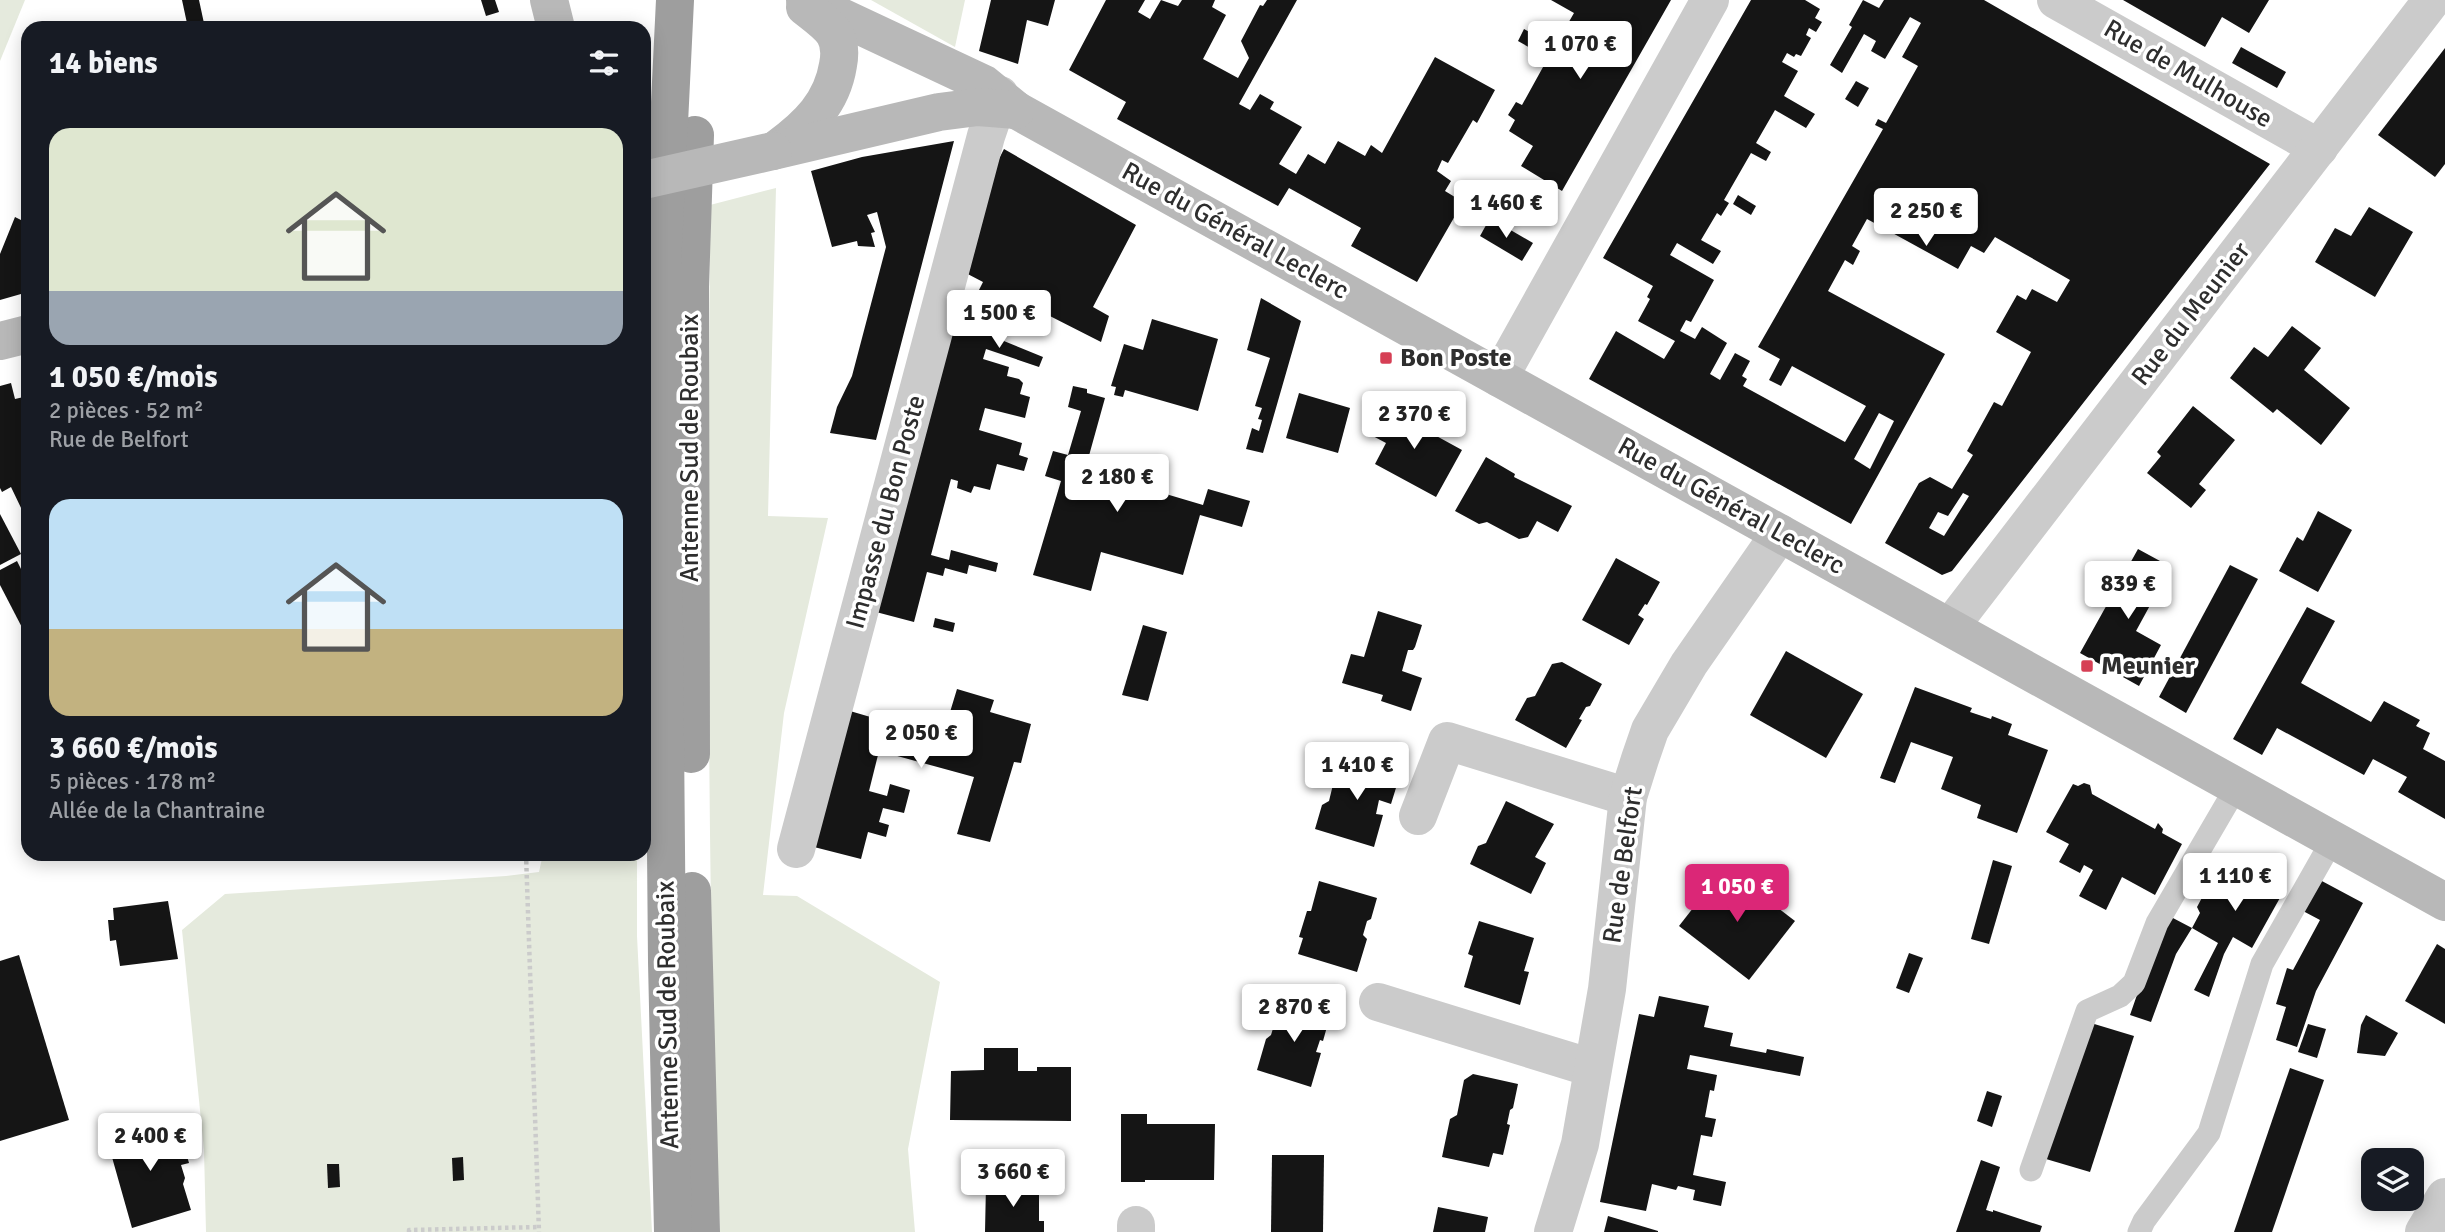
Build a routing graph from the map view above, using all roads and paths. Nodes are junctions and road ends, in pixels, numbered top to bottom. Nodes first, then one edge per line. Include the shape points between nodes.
1 (549, 0) edge
2 (675, 0) edge
3 (702, 0) edge
4 (796, 0) edge
5 (805, 0) edge
6 (1710, 0) edge
7 (2056, 0) edge
8 (2432, 0) edge
9 (554, 21) edge
10 (1004, 105) junction
11 (2319, 148) junction
12 (773, 151) junction
13 (651, 178) edge
14 (21, 336) edge
15 (0, 341) edge
16 (1499, 378) junction
17 (1780, 533) junction
18 (1950, 627) junction
19 (2238, 786) junction
20 (1628, 797) junction
21 (1418, 816) dead end
22 (2333, 839) junction
23 (796, 849) dead end
24 (526, 861) edge
25 (2445, 902) edge
26 (1378, 1003) dead end
27 (1592, 1068) junction
28 (2031, 1170) dead end
29 (2445, 1197) edge
30 (539, 1229) edge
31 (409, 1232) edge
32 (673, 1232) edge
33 (701, 1232) edge
34 (1553, 1232) edge
35 (2139, 1232) edge
36 (2424, 1232) edge

1 - 9 main road
2 - 32 highway, Antenne Sud de Roubaix via 662,267
3 - 33 highway, Antenne Sud de Roubaix via 689,418 692,886
4 - 12 main road via 833,33 839,60 825,104
5 - 10 main road, Rue du Général Leclerc via 984,84
6 - 16 street
7 - 11 street, Rue de Mulhouse
8 - 11 street, Rue du Meunier
10 - 12 main road via 939,112
10 - 16 main road, Rue du Général Leclerc
10 - 23 street, Impasse du Bon Poste via 986,136
11 - 18 street, Rue du Meunier
12 - 13 main road, bridge
14 - 15 main road
16 - 17 main road, Rue du Général Leclerc
17 - 18 main road, Rue du Général Leclerc
17 - 20 street, Rue de Belfort via 1667,699 1650,730
18 - 19 main road, Rue du Général Leclerc
19 - 22 main road, Rue du Général Leclerc
19 - 28 lane via 2157,923 2134,983 2120,996 2087,1011
20 - 21 street via 1447,741
20 - 27 street, Rue de Belfort
22 - 25 main road, Rue du Général Leclerc
22 - 35 lane via 2262,964 2209,1133
24 - 30 path
26 - 27 street
27 - 34 street, Rue de Belfort via 1580,1144
29 - 36 street
30 - 31 path

